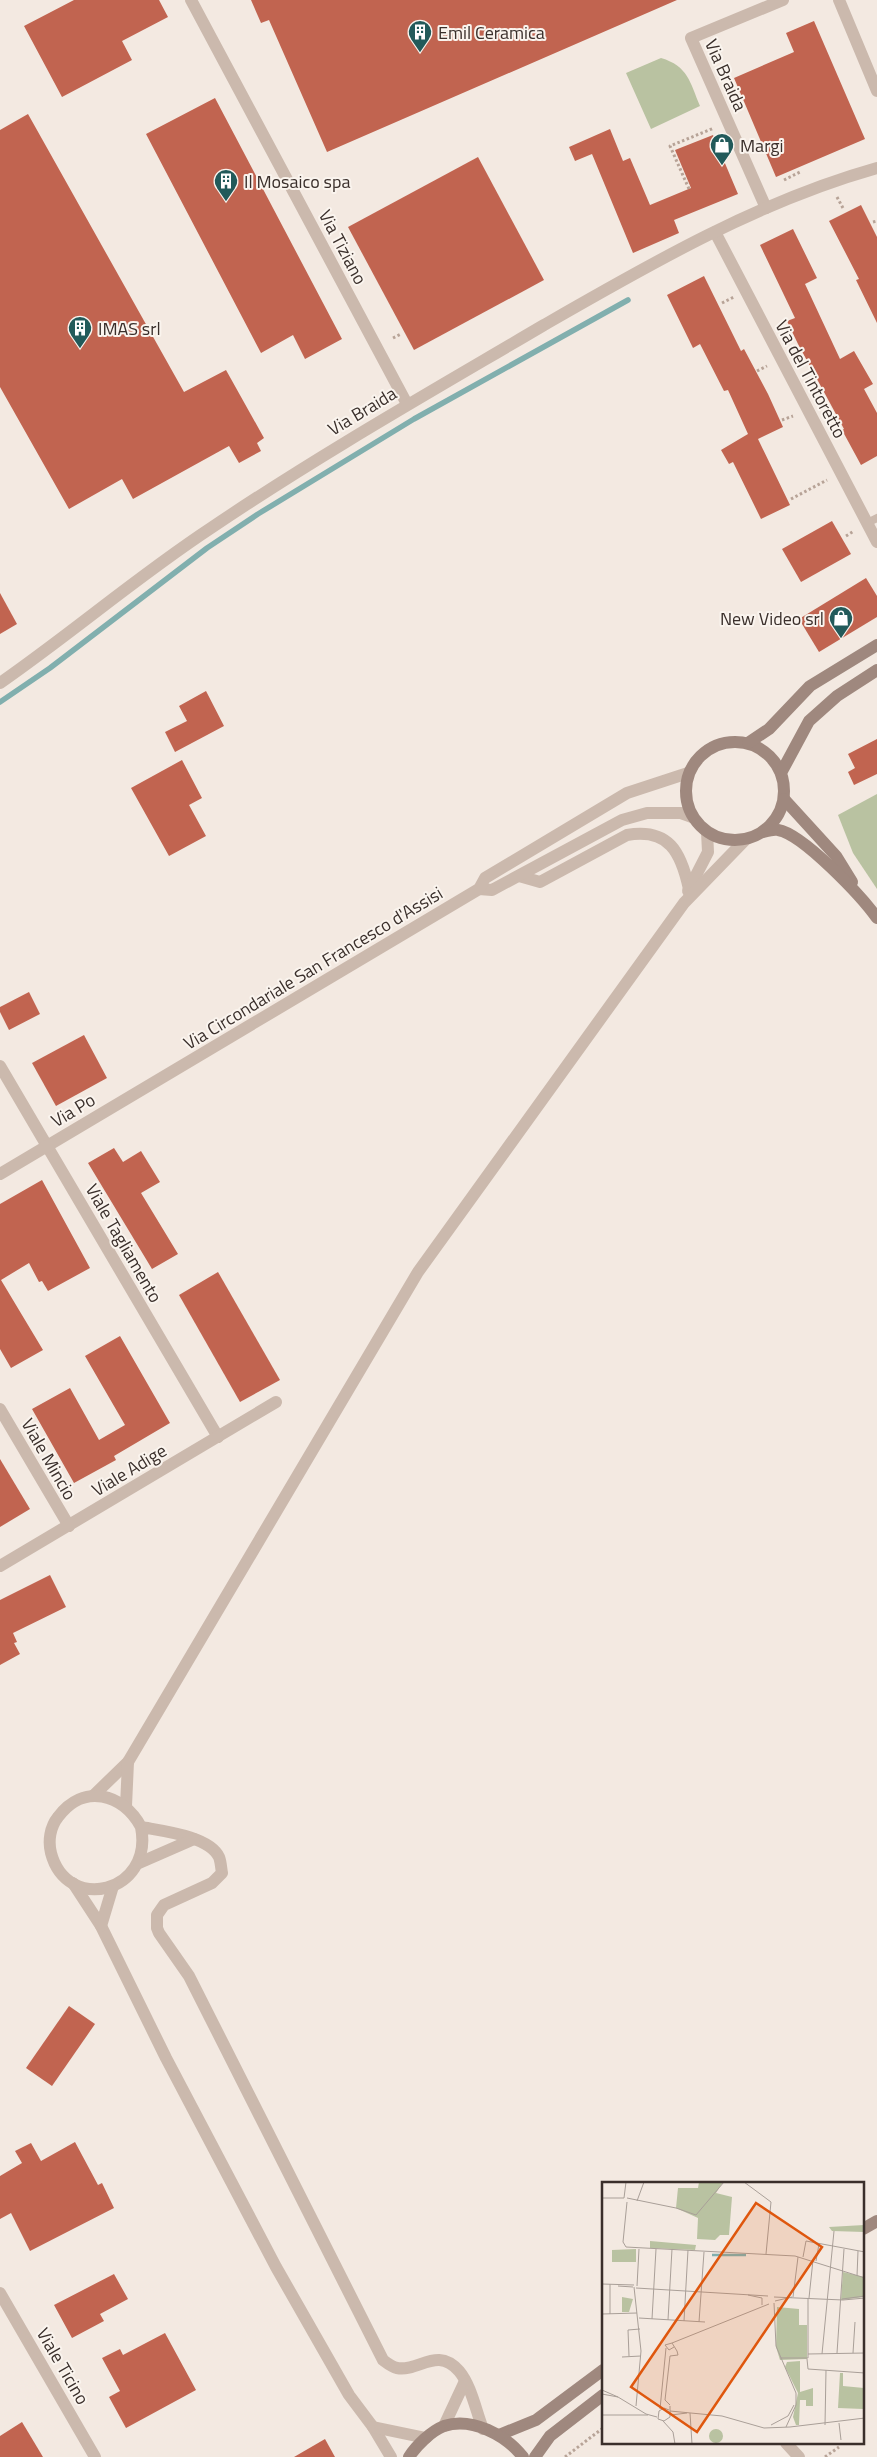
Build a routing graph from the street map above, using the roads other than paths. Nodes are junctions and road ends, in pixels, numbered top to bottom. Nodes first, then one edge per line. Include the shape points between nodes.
1 (191, 0) edge
2 (784, 0) edge
3 (839, 0) edge
4 (877, 91) edge
5 (877, 168) edge
6 (766, 208) junction
7 (715, 232) junction
8 (407, 404) junction
9 (867, 524) edge
10 (877, 542) edge
11 (877, 645) edge
12 (877, 670) edge
13 (0, 683) edge
14 (748, 743) junction
15 (688, 773) junction
16 (781, 773) junction
17 (784, 799) junction
18 (692, 817) junction
19 (707, 832) junction
20 (763, 832) junction
21 (746, 839) junction
22 (519, 876) junction
23 (480, 889) junction
24 (689, 889) junction
25 (684, 903) junction
26 (867, 906) junction
27 (877, 918) edge
28 (0, 1066) edge
29 (164, 1076) joint
30 (47, 1146) junction
31 (0, 1174) edge
32 (276, 1402) dead end
33 (0, 1409) edge
34 (218, 1437) junction
35 (69, 1526) junction
36 (0, 1566) edge
37 (128, 1762) junction
38 (93, 1796) junction
39 (126, 1806) junction
40 (141, 1827) junction
41 (194, 1838) junction
42 (138, 1863) junction
43 (73, 1883) junction
44 (113, 1886) junction
45 (101, 1926) junction
46 (877, 2221) edge
47 (864, 2228) edge
48 (0, 2293) edge
49 (602, 2371) edge
50 (465, 2381) junction
51 (602, 2396) edge
52 (444, 2426) junction
53 (373, 2427) junction
54 (483, 2429) junction
55 (498, 2435) junction
56 (426, 2438) junction
57 (787, 2444) edge
58 (95, 2457) edge
59 (391, 2457) edge
60 (409, 2457) edge
61 (522, 2457) edge
62 (535, 2457) edge
63 (799, 2457) edge

1 - 8 street, Via Tiziano
2 - 6 street, Via Braida via 691,38
3 - 4 street
5 - 6 street, Via Braida via 833,180
6 - 7 street, Via Braida
7 - 8 street, Via Braida
7 - 9 street, Via del Tintoretto
8 - 13 street, Via Braida via 209,529
9 - 10 street, Via del Tintoretto
11 - 14 street via 810,686 769,729
12 - 16 street via 837,696 809,721
14 - 15 street via 726,742 706,750
14 - 16 street via 768,754
15 - 18 street via 686,803
15 - 23 street, Via Circondariale San Francesco d'Assisi via 627,793 485,878
16 - 17 street
17 - 20 street via 773,823
17 - 26 street via 836,856
18 - 19 street
18 - 22 street, Via Circondariale San Francesco d'Assisi via 681,813 647,812 622,820
19 - 21 street via 732,841
19 - 24 street via 708,852
20 - 21 street
20 - 26 street via 779,830 800,840
21 - 25 street
22 - 23 street, Via Circondariale San Francesco d'Assisi via 492,890
22 - 24 street via 540,882 627,835 641,833 662,838 674,849 684,867
23 - 29 street, Via Circondariale San Francesco d'Assisi
24 - 25 street
25 - 37 street via 418,1272
26 - 27 street
28 - 30 street, Viale Tagliamento
29 - 30 street, Via Po
30 - 31 street, Via Po
30 - 34 street, Viale Tagliamento
32 - 34 street, Viale Adige
33 - 35 street, Viale Mincio
34 - 35 street, Viale Adige
35 - 36 street, Viale Adige
37 - 38 street
37 - 39 street
38 - 39 street via 110,1798
38 - 43 street via 79,1799 66,1807 56,1818 51,1832 53,1861 61,1874
39 - 40 street
40 - 41 street
40 - 42 street via 143,1839
41 - 42 street
41 - 50 street via 207,1844 219,1856 222,1873 212,1883 164,1905 156,1921 160,1934 189,1976 383,2360 396,2368 406,2368 426,2360 440,2360 458,2371
42 - 44 street via 123,1881
43 - 44 street via 85,1888
43 - 45 street
44 - 45 street
45 - 53 street via 166,2058 276,2266 349,2395
46 - 47 street
48 - 58 street, Viale Ticino
49 - 55 street via 536,2420
50 - 52 street
50 - 54 street
51 - 62 street via 550,2436
52 - 54 street via 469,2425
52 - 56 street
53 - 56 street
53 - 59 street
54 - 55 street
55 - 61 street via 514,2446
56 - 60 street
57 - 63 street

